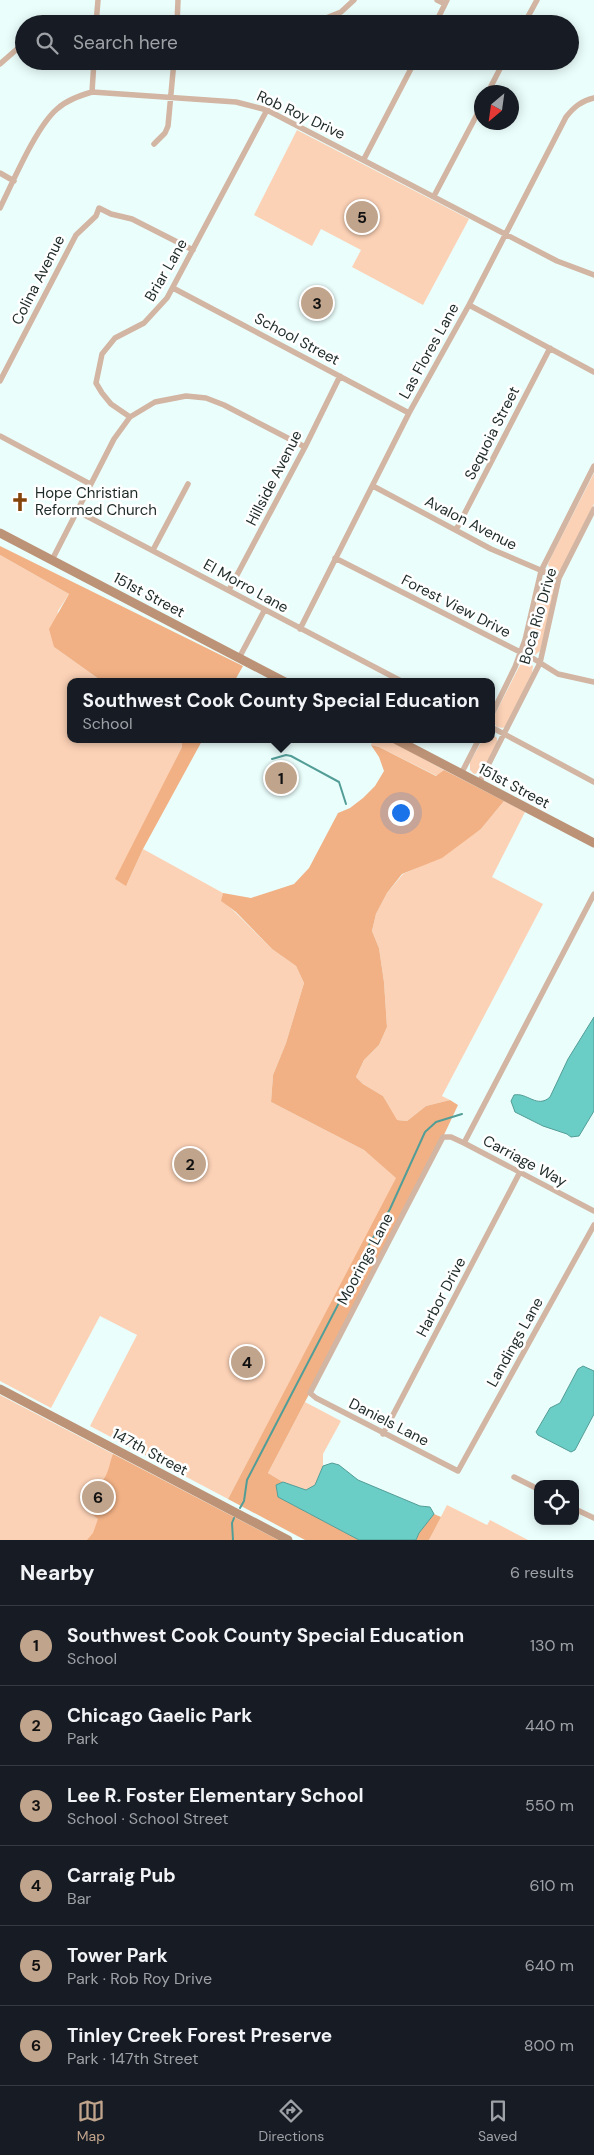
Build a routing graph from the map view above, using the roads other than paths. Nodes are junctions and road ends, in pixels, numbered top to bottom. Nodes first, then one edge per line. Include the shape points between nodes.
1 (98, 0) edge
2 (178, 0) edge
3 (354, 0) edge
4 (437, 0) edge
5 (537, 0) edge
6 (446, 2) edge
7 (97, 15) edge
8 (177, 15) edge
9 (334, 15) edge
10 (440, 15) edge
11 (529, 15) edge
12 (15, 51) edge
13 (0, 64) edge
14 (93, 70) edge
15 (174, 70) edge
16 (410, 70) edge
17 (499, 70) edge
18 (492, 85) edge
19 (92, 92) junction
20 (172, 97) junction
21 (594, 98) edge
22 (267, 110) junction
23 (474, 120) edge
24 (154, 144) dead end
25 (364, 159) junction
26 (0, 174) edge
27 (14, 181) junction
28 (434, 196) junction
29 (0, 208) edge
30 (505, 234) junction
31 (193, 250) junction
32 (594, 275) edge
33 (173, 288) junction
34 (469, 304) junction
35 (550, 348) junction
36 (594, 372) edge
37 (340, 376) junction
38 (0, 381) edge
39 (409, 413) junction
40 (130, 417) junction
41 (0, 436) edge
42 (305, 446) junction
43 (594, 466) edge
44 (90, 484) junction
45 (188, 484) dead end
46 (373, 486) junction
47 (594, 509) edge
48 (77, 511) junction
49 (456, 530) junction
50 (0, 533) edge
51 (153, 550) junction
52 (335, 558) junction
53 (52, 560) junction
54 (541, 571) junction
55 (559, 578) junction
56 (229, 590) junction
57 (264, 611) junction
58 (300, 629) junction
59 (520, 653) junction
60 (240, 658) junction
61 (540, 663) junction
62 (278, 678) edge
63 (395, 678) edge
64 (594, 682) edge
65 (495, 708) edge
66 (495, 730) edge
67 (503, 735) junction
68 (403, 743) edge
69 (477, 743) edge
70 (461, 774) junction
71 (594, 782) edge
72 (478, 783) junction
73 (594, 844) edge
74 (594, 894) edge
75 (443, 1137) joint
76 (464, 1143) junction
77 (520, 1172) junction
78 (594, 1211) edge
79 (594, 1226) edge
80 (0, 1388) edge
81 (310, 1393) joint
82 (384, 1434) junction
83 (458, 1471) joint
84 (514, 1477) dead end
85 (534, 1488) edge
86 (579, 1511) edge
87 (594, 1518) edge
88 (288, 1540) edge

1 - 7 street
2 - 8 street
3 - 9 street
4 - 6 street
5 - 11 street
6 - 10 street
12 - 13 street
14 - 19 street
15 - 20 street
16 - 25 street
17 - 18 street
19 - 20 street, Rob Roy Drive
19 - 27 street, Rob Roy Drive via 68,101 49,117
20 - 22 street, Rob Roy Drive via 236,102
20 - 24 street via 168,126
21 - 30 street, Las Flores Lane via 575,106 566,117
22 - 25 street, Rob Roy Drive
22 - 31 street, Briar Lane
23 - 28 street
25 - 28 street, Rob Roy Drive
26 - 27 street
27 - 29 street, Rob Roy Drive
28 - 30 street, Rob Roy Drive
30 - 32 street, Rob Roy Drive via 557,261
30 - 34 street, Las Flores Lane
31 - 33 street, Briar Lane
31 - 38 street, Colina Avenue via 132,219 99,208 96,216 76,235
33 - 37 street, School Street
33 - 40 street, Briar Lane via 153,316 115,338 102,354 96,383 111,404
34 - 35 street
34 - 39 street, Las Flores Lane
35 - 36 street
35 - 49 street, Sequoia Street
37 - 39 street, School Street
37 - 42 street, Hillside Avenue
39 - 46 street, Las Flores Lane
40 - 42 street via 155,402 170,398 206,398
40 - 44 street
41 - 44 street
42 - 56 street, Hillside Avenue
43 - 54 street, Boca Rio Drive
44 - 48 street
45 - 51 street
46 - 49 street, Avalon Avenue
46 - 52 street, Las Flores Lane
47 - 55 street, Boca Rio Drive
48 - 51 street, El Morro Lane
48 - 53 street
49 - 54 street, Avalon Avenue
50 - 53 street, 151st Street
51 - 56 street, El Morro Lane
52 - 58 street, Las Flores Lane
52 - 59 street, Forest View Drive
53 - 60 street, 151st Street
54 - 55 street, Avalon Avenue
54 - 59 street, Boca Rio Drive
55 - 61 street, Boca Rio Drive
56 - 57 street, El Morro Lane
57 - 58 street, El Morro Lane
57 - 60 street
58 - 63 street, El Morro Lane
59 - 61 street, Forest View Drive
59 - 65 street, Boca Rio Drive via 516,668
60 - 62 street, 151st Street
61 - 64 street, Forest View Drive via 558,674
61 - 67 street, Boca Rio Drive
66 - 67 street
67 - 71 street
67 - 72 street, Boca Rio Drive
68 - 70 street, 151st Street
69 - 70 street
70 - 72 street, 151st Street
72 - 73 street, 151st Street
74 - 76 street
75 - 76 street, Carriage Way
75 - 81 street, Moorings Lane
76 - 77 street, Carriage Way
77 - 78 street, Carriage Way
77 - 82 street, Harbor Drive
79 - 83 street, Landings Lane
80 - 88 street, 147th Street
81 - 82 street, Daniels Lane
82 - 83 street, Daniels Lane
84 - 85 street
86 - 87 street

